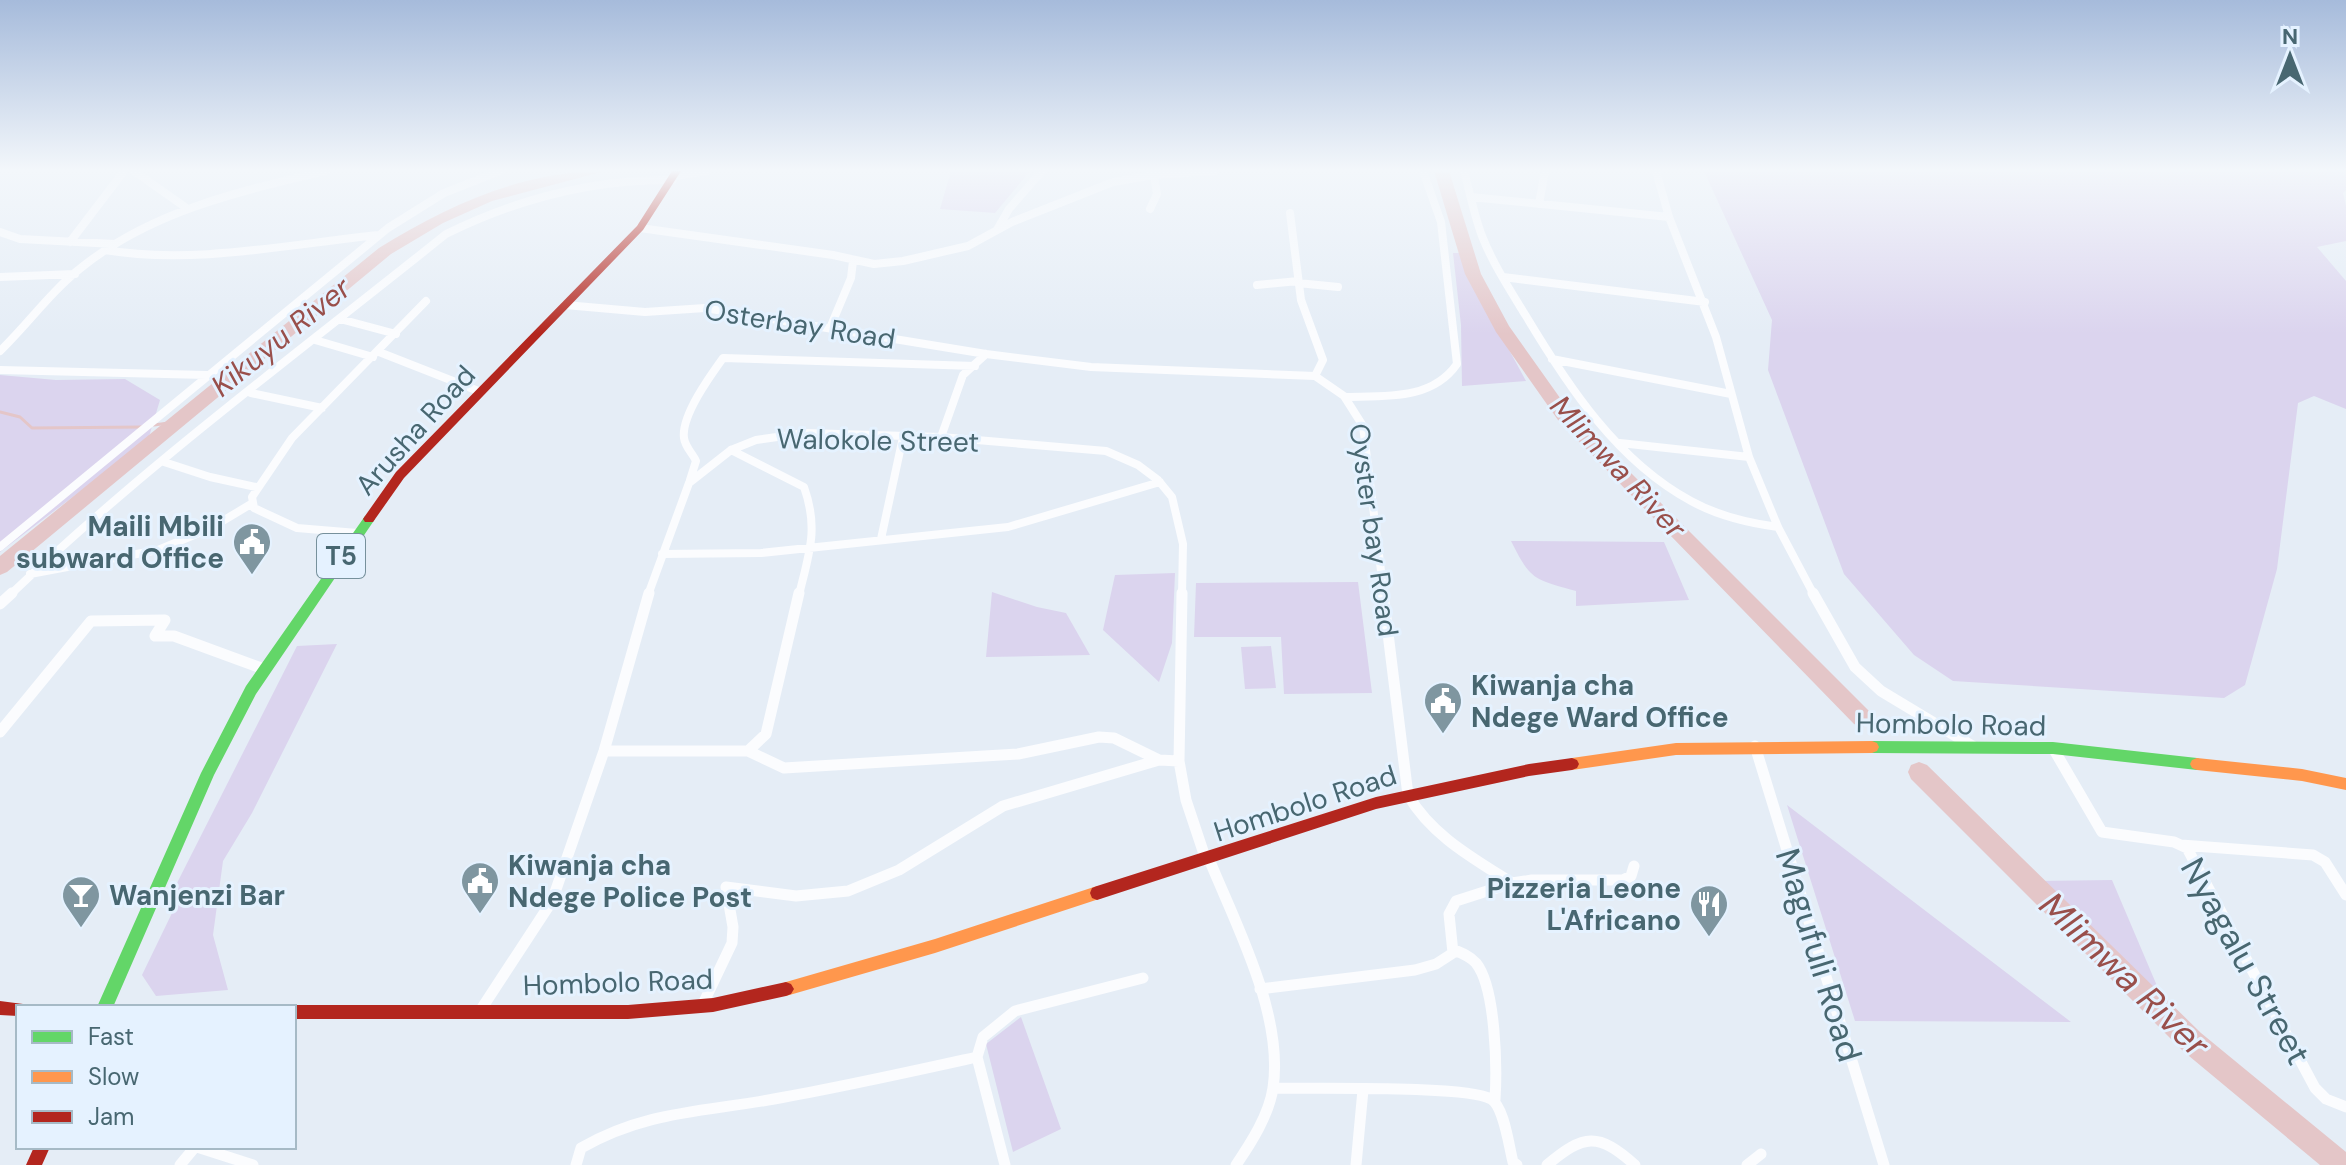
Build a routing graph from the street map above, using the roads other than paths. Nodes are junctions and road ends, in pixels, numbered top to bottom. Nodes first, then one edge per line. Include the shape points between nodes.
1 (83, 225) edge
2 (150, 225) edge
3 (394, 225) edge
4 (464, 225) edge
5 (642, 225) edge
6 (1000, 225) edge
7 (1007, 225) edge
8 (1291, 225) edge
9 (1443, 225) edge
10 (1478, 225) edge
11 (1673, 225) edge
12 (640, 228) junction
13 (997, 230) junction
14 (0, 232) edge
15 (379, 235) junction
16 (70, 242) junction
17 (115, 244) junction
18 (105, 250) junction
19 (853, 261) junction
20 (75, 274) junction
21 (0, 277) edge
22 (1503, 277) junction
23 (1298, 282) junction
24 (1257, 285) dead end
25 (1338, 287) dead end
26 (426, 301) dead end
27 (1705, 302) junction
28 (565, 305) junction
29 (340, 319) junction
30 (830, 328) junction
31 (396, 334) junction
32 (315, 340) junction
33 (0, 351) edge
34 (376, 354) junction
35 (986, 354) junction
36 (1552, 359) junction
37 (975, 366) junction
38 (0, 370) edge
39 (207, 375) junction
40 (1315, 376) junction
41 (481, 392) junction
42 (251, 393) junction
43 (1731, 394) junction
44 (1347, 397) junction
45 (322, 408) junction
46 (903, 437) junction
47 (941, 437) junction
48 (1620, 443) junction
49 (731, 450) junction
50 (1749, 457) junction
51 (164, 462) junction
52 (1160, 482) junction
53 (689, 483) junction
54 (256, 487) junction
55 (251, 504) junction
56 (1778, 527) junction
57 (357, 533) junction
58 (881, 539) junction
59 (0, 547) edge
60 (810, 548) junction
61 (662, 554) junction
62 (30, 574) junction
63 (0, 604) edge
64 (264, 669) junction
65 (0, 732) edge
66 (1755, 746) junction
67 (2053, 748) junction
68 (1978, 750) junction
69 (604, 751) junction
70 (748, 751) junction
71 (1159, 760) junction
72 (1179, 761) junction
73 (2346, 784) edge
74 (1408, 795) junction
75 (2181, 845) junction
76 (1208, 859) junction
77 (1634, 866) dead end
78 (1512, 883) junction
79 (2346, 895) edge
80 (1454, 950) junction
81 (1143, 978) dead end
82 (1260, 989) junction
83 (106, 1005) edge
84 (702, 1006) junction
85 (480, 1011) junction
86 (296, 1012) edge
87 (977, 1057) junction
88 (1273, 1088) junction
89 (1363, 1090) junction
90 (1495, 1100) junction
91 (2346, 1107) edge
92 (194, 1149) edge
93 (202, 1149) edge
94 (1761, 1154) dead end
95 (1514, 1164) edge
96 (180, 1165) edge
97 (253, 1165) edge
98 (576, 1165) edge
99 (1005, 1165) edge
100 (1236, 1165) edge
101 (1356, 1165) edge
102 (1547, 1165) edge
103 (1635, 1165) edge
104 (1747, 1165) edge
105 (1884, 1165) edge

1 - 16 street
2 - 17 street
3 - 15 street
4 - 29 street via 433,243
5 - 12 main road, Arusha Road / T5
6 - 13 street
7 - 13 street
8 - 23 street
9 - 44 street via 1457,364 1452,375 1423,390
10 - 22 street
11 - 27 street
12 - 19 street
12 - 28 main road, Arusha Road / T5
13 - 19 street via 947,252 874,264
14 - 16 street via 20,239
15 - 18 street via 205,253 134,255
15 - 39 street
16 - 17 street
17 - 18 street
18 - 20 street
19 - 30 street
20 - 21 street
20 - 33 street
22 - 27 street
22 - 36 street
23 - 24 street
23 - 25 street
23 - 40 street via 1323,360
26 - 31 street
27 - 43 street
28 - 30 street, Osterbay Road via 653,313 705,308
28 - 41 main road, Arusha Road / T5
29 - 31 street
29 - 32 street
30 - 35 street, Osterbay Road
31 - 34 street
32 - 34 street
32 - 42 street
34 - 41 street
34 - 45 street
35 - 37 street
35 - 40 street via 1091,367
36 - 43 street
36 - 48 street
37 - 47 street via 959,382
37 - 53 street via 723,358 685,427 684,442 696,461
38 - 39 street
39 - 59 street
40 - 44 street, Oyster bay Road
41 - 57 main road, Arusha Road / T5 via 400,475
42 - 45 street
42 - 51 street
43 - 50 street
44 - 74 street, Oyster bay Road via 1363,426
45 - 54 street
46 - 47 street, Walokole Street
46 - 49 street, Walokole Street via 805,433 756,440
46 - 58 street
47 - 52 street, Walokole Street via 1106,451
48 - 50 street
48 - 56 street via 1683,497 1748,523
49 - 53 street, Walokole Street
49 - 60 street via 804,487 813,513
50 - 56 street
51 - 54 street
51 - 62 street
52 - 58 street via 1008,527
52 - 72 street via 1172,497 1183,544
53 - 61 street
54 - 55 street
55 - 57 street via 297,528
55 - 62 street via 158,550
56 - 68 street via 1855,667 1881,691
57 - 64 main road, Arusha Road / T5
58 - 60 street
60 - 61 street
60 - 70 street via 775,706 766,734
61 - 69 street
62 - 63 street
64 - 65 street via 174,636 155,636 165,620 91,621
64 - 83 main road, Arusha Road / T5 via 208,773
66 - 68 main road, Hombolo Road
66 - 74 main road, Hombolo Road via 1676,749 1529,770
66 - 105 street, Magufuli Road
67 - 68 main road, Hombolo Road
67 - 73 main road, Hombolo Road
67 - 75 street, Nyagalu Street via 2102,832
69 - 70 street
69 - 85 street via 552,901
70 - 71 street via 784,768 1018,754 1099,737 1114,738
71 - 72 street
71 - 84 street via 1003,806 866,886 805,894 726,887 732,943
72 - 76 street via 1186,800
74 - 76 main road, Hombolo Road
74 - 78 street via 1438,832
75 - 79 street, Nyagalu Street via 2313,855 2325,862
75 - 91 street, Nyagalu Street via 2315,1088
76 - 82 street
76 - 84 main road, Hombolo Road via 812,983
77 - 78 street via 1631,876 1612,882
78 - 80 street via 1456,901 1449,909
80 - 82 street via 1415,970
80 - 90 street via 1472,959 1482,975 1495,1061
81 - 87 street via 1015,1011 983,1037
82 - 88 street via 1273,1055
84 - 85 main road, Hombolo Road via 628,1012
85 - 86 main road, Hombolo Road
87 - 98 street via 764,1101 673,1110 610,1129 581,1148
87 - 99 street
88 - 89 street
88 - 100 street
89 - 90 street via 1451,1092
89 - 101 street
90 - 95 street
92 - 96 street
93 - 97 street
94 - 104 street
102 - 103 street via 1576,1140 1595,1139

